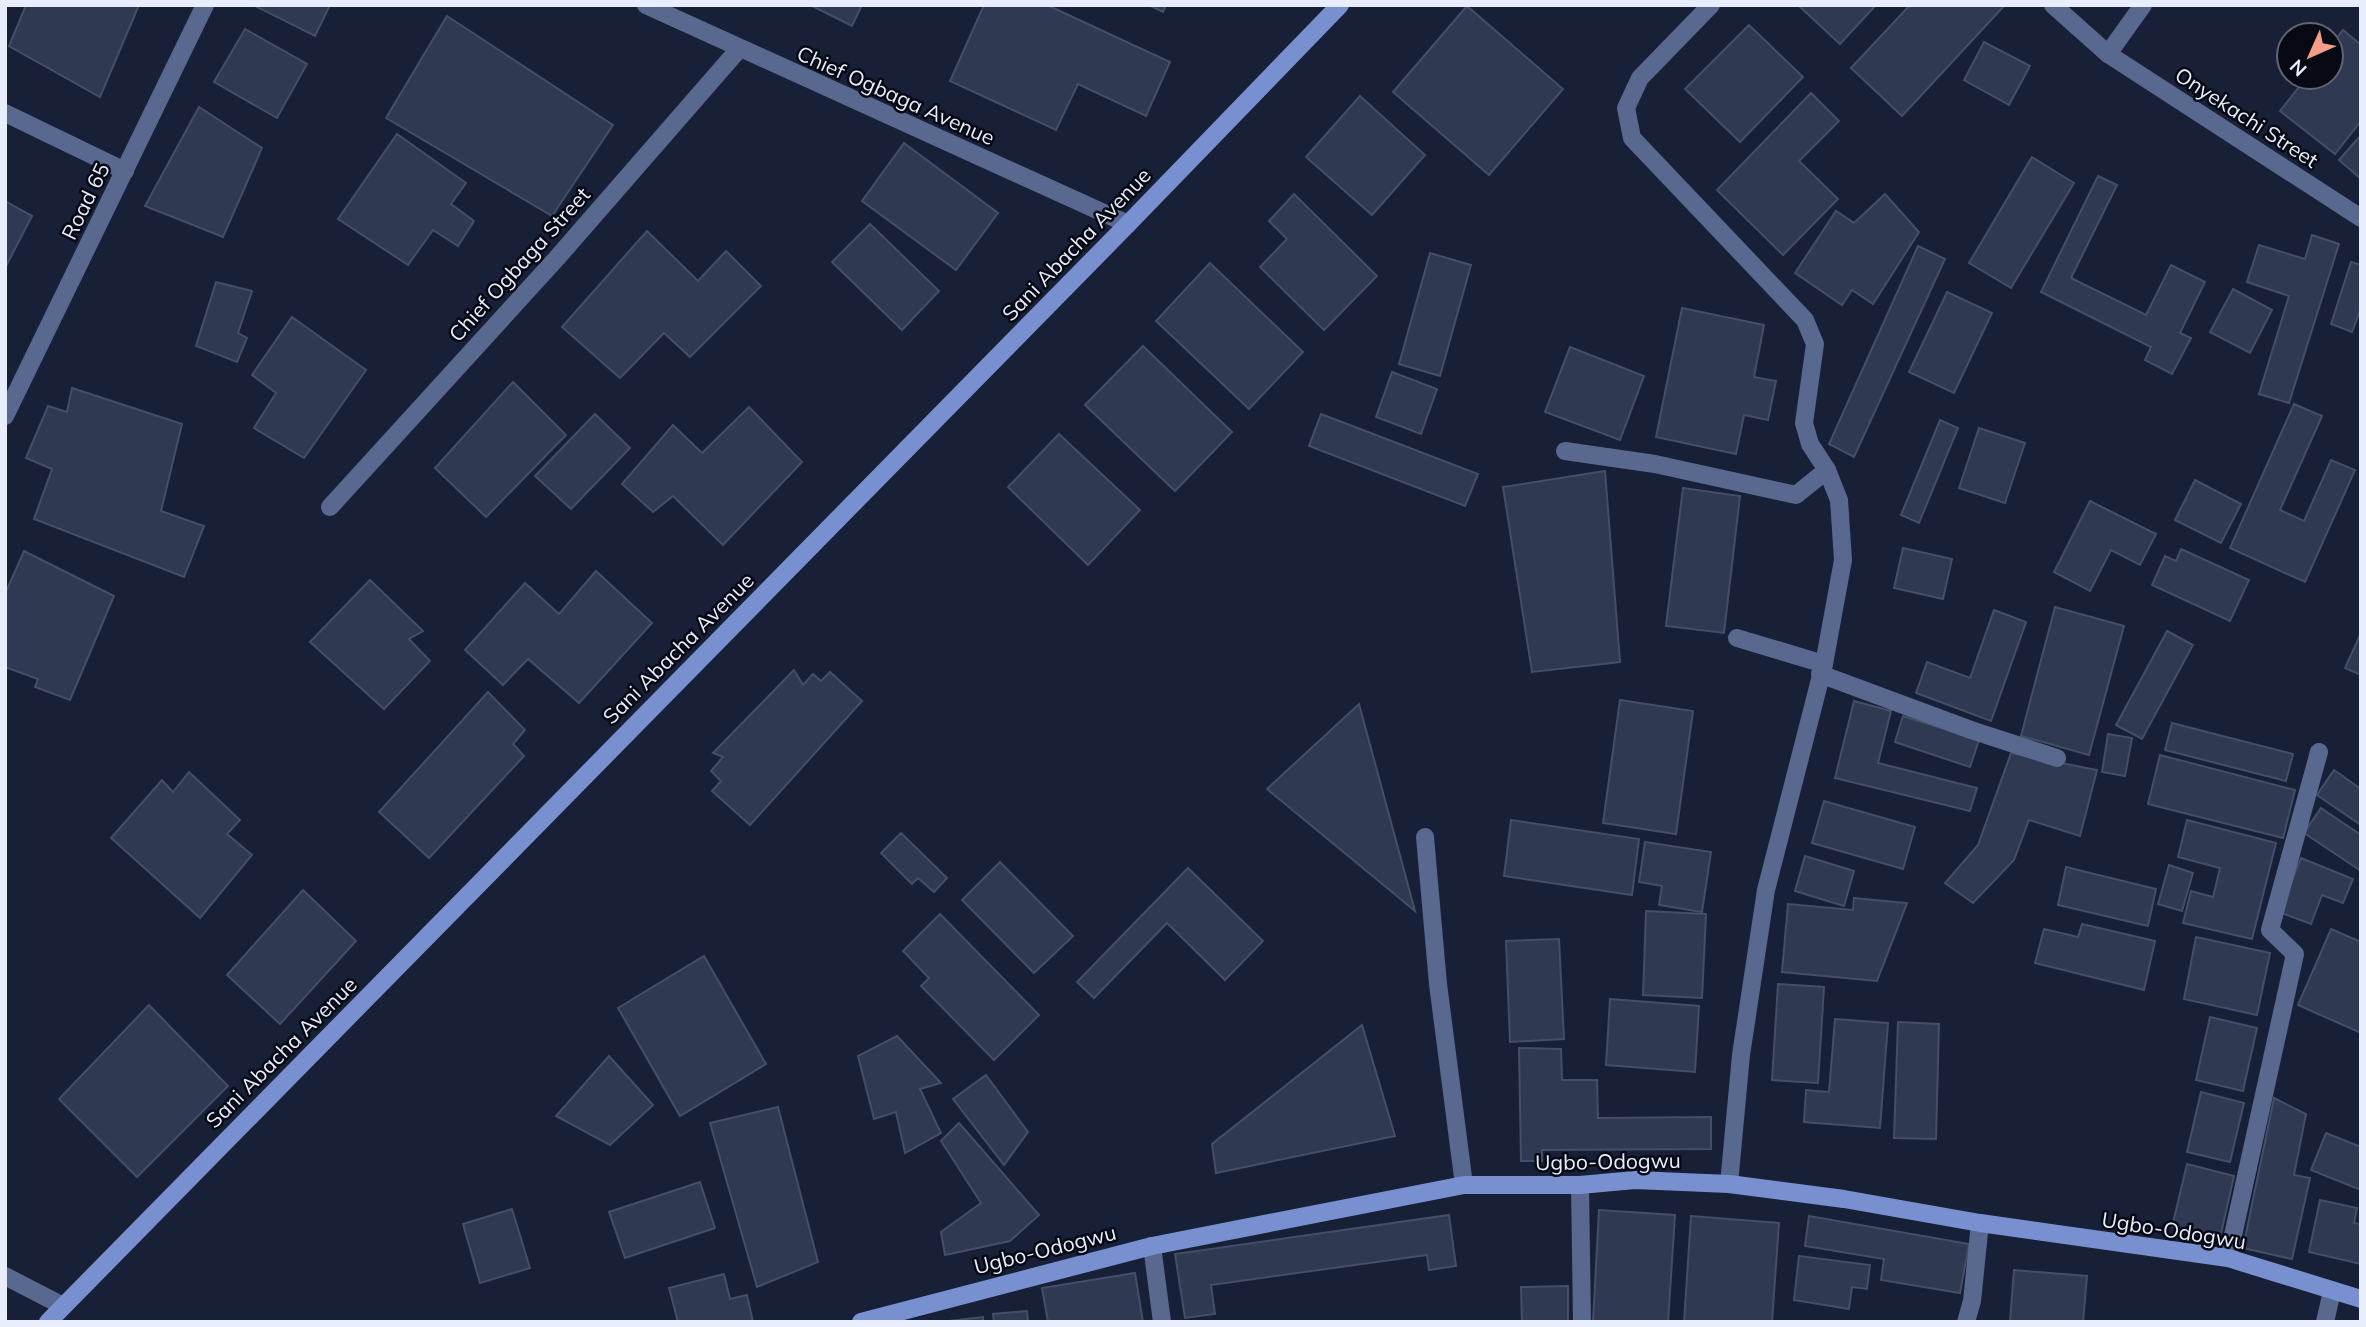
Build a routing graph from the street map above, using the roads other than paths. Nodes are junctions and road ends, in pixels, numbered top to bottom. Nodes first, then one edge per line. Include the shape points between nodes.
1 (205, 5) edge
2 (646, 5) edge
3 (1340, 5) edge
4 (1710, 5) edge
5 (2053, 5) edge
6 (2143, 5) edge
7 (739, 49) junction
8 (2108, 54) junction
9 (5, 113) edge
10 (125, 171) junction
11 (2361, 218) edge
12 (1128, 224) junction
13 (5, 416) edge
14 (1565, 451) dead end
15 (1827, 470) junction
16 (330, 506) dead end
17 (1737, 638) dead end
18 (1822, 669) junction
19 (2319, 752) dead end
20 (2057, 758) dead end
21 (1425, 837) dead end
22 (1729, 1184) junction
23 (1464, 1185) junction
24 (1580, 1185) junction
25 (1980, 1223) junction
26 (1152, 1246) junction
27 (2228, 1258) junction
28 (5, 1276) edge
29 (2332, 1291) junction
30 (2361, 1299) edge
31 (63, 1306) junction
32 (48, 1322) edge
33 (861, 1322) edge
34 (1162, 1322) edge
35 (1582, 1322) edge
36 (1966, 1322) edge
37 (2325, 1322) edge

1 - 10 street, Road 65
2 - 7 street, Chief Ogbaga Avenue
3 - 12 street, Sani Abacha Avenue
4 - 15 street via 1640,78 1626,108 1632,138 1805,320 1815,344 1804,423 1810,444
5 - 8 street, Onyekachi Street
6 - 8 street
7 - 12 street, Chief Ogbaga Avenue
7 - 16 street, Chief Ogbaga Street via 557,258
8 - 11 street, Onyekachi Street
9 - 10 street
10 - 13 street, Road 65
12 - 31 street, Sani Abacha Avenue
14 - 15 street via 1655,464 1796,495
15 - 18 street via 1839,500 1843,560
17 - 18 street
18 - 20 street via 1971,730
18 - 22 street via 1766,890 1741,1055
19 - 27 street via 2270,930 2295,954
21 - 23 street
22 - 24 street, Ugbo-Odogwu via 1635,1180
22 - 25 street, Ugbo-Odogwu
23 - 24 street, Ugbo-Odogwu
23 - 26 street, Ugbo-Odogwu
24 - 35 street
25 - 27 street, Ugbo-Odogwu
25 - 36 street
26 - 33 street, Ugbo-Odogwu
26 - 34 street
27 - 29 street, Ugbo-Odogwu
28 - 31 street
29 - 30 street, Ugbo-Odogwu
29 - 37 street
31 - 32 street, Sani Abacha Avenue

